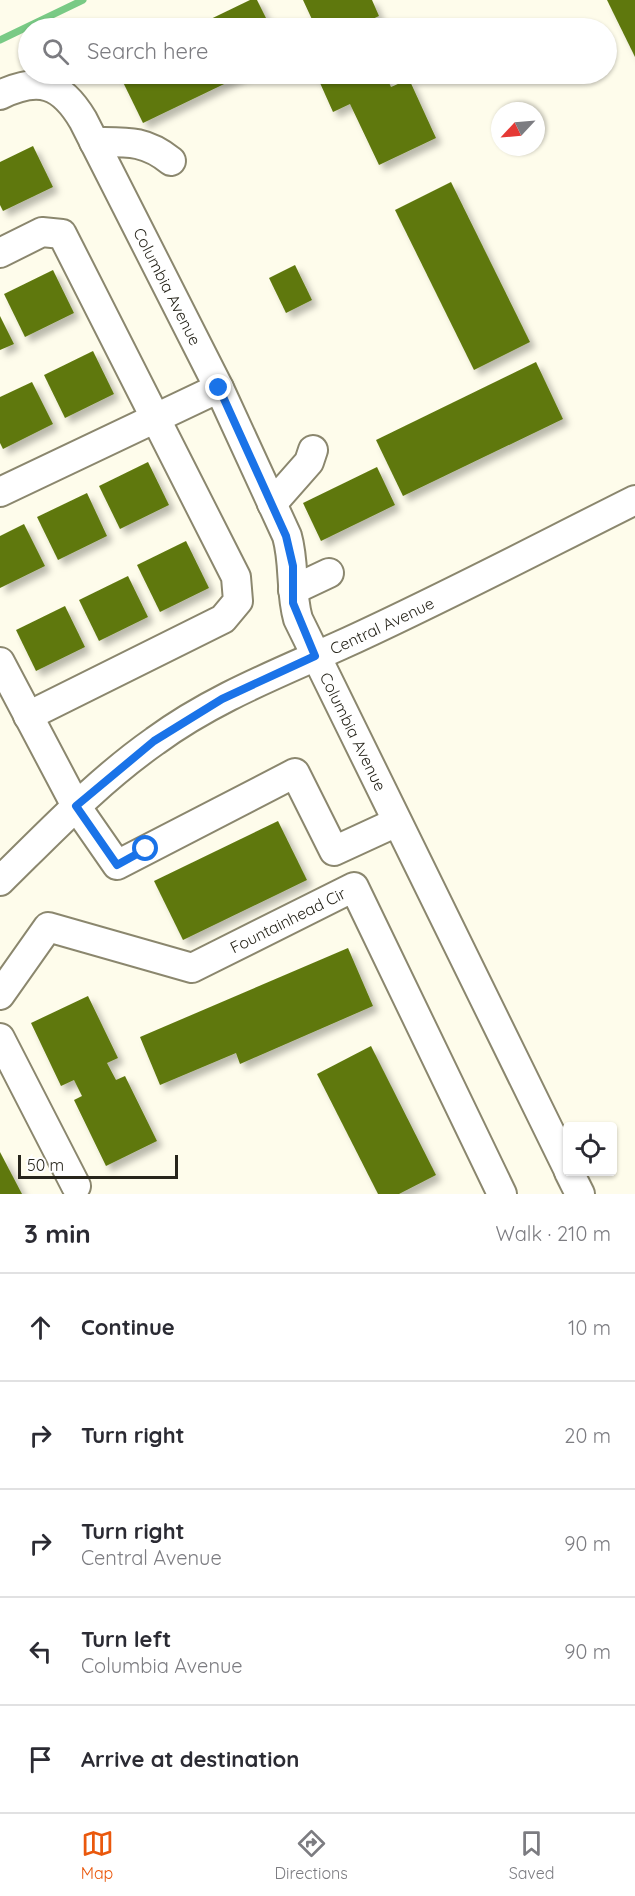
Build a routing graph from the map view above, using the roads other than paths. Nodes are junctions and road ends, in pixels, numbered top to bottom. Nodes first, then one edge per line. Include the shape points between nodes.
1 (39, 84) edge
2 (58, 84) edge
3 (0, 95) edge
4 (94, 142) junction
5 (171, 161) dead end
6 (0, 253) edge
7 (219, 388) junction
8 (154, 416) junction
9 (313, 450) dead end
10 (0, 492) edge
11 (635, 500) edge
12 (272, 504) junction
13 (329, 573) dead end
14 (293, 590) junction
15 (315, 656) junction
16 (0, 662) edge
17 (28, 716) junction
18 (76, 806) junction
19 (397, 822) junction
20 (0, 881) edge
21 (0, 995) edge
22 (0, 1038) edge
23 (563, 1160) edge
24 (571, 1176) edge
25 (76, 1186) dead end
26 (502, 1194) edge
27 (580, 1194) edge

1 - 3 street, Columbia Avenue via 16,87
2 - 4 street, Columbia Avenue
4 - 5 street via 138,142
4 - 7 street, Columbia Avenue
6 - 8 street via 42,232 63,234
7 - 8 street
7 - 12 street, Columbia Avenue
8 - 10 street
8 - 17 street via 236,577 238,601 223,619
9 - 12 street via 309,462
11 - 15 street, Central Avenue
12 - 14 street, Columbia Avenue via 292,553
13 - 14 street
14 - 15 street, Columbia Avenue via 297,619
15 - 18 street, Central Avenue via 222,699 154,741
15 - 19 street, Columbia Avenue
16 - 17 street
17 - 18 street
18 - 19 street via 117,865 295,773 334,851
18 - 20 street, Central Avenue
19 - 23 street, Columbia Avenue
21 - 26 street, Fountainhead Cir via 48,927 192,968 354,887
22 - 25 street
24 - 27 street, Columbia Avenue

